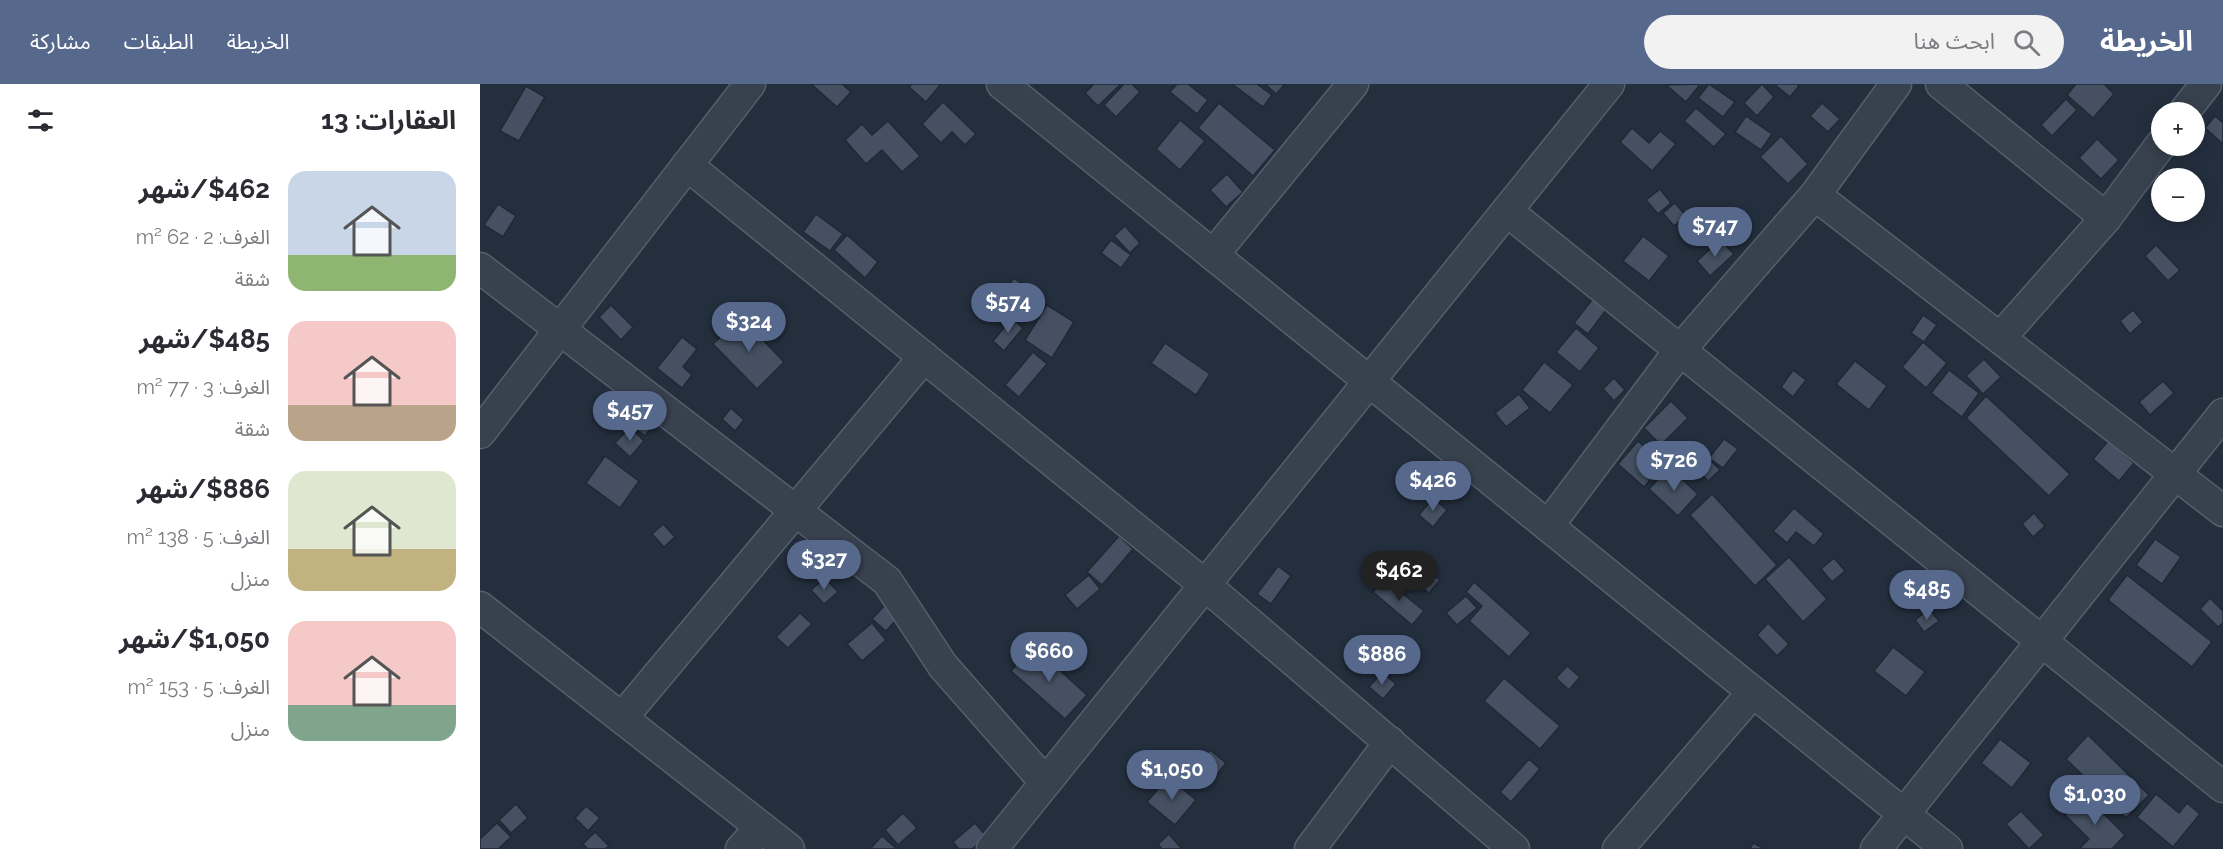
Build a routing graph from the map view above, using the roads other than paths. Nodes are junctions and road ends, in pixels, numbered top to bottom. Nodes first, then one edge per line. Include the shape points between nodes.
1 (750, 84) edge
2 (1002, 84) edge
3 (1353, 84) edge
4 (1609, 84) edge
5 (1896, 84) edge
6 (1941, 84) edge
7 (2206, 84) edge
8 (2192, 102) edge
9 (2152, 156) edge
10 (687, 165) junction
11 (1815, 195) junction
12 (1507, 211) junction
13 (2106, 218) junction
14 (1213, 255) junction
15 (480, 268) edge
16 (559, 332) junction
17 (2001, 337) junction
18 (1680, 350) junction
19 (924, 357) junction
20 (1369, 381) junction
21 (2223, 414) edge
22 (480, 434) edge
23 (2176, 473) junction
24 (2223, 511) edge
25 (796, 512) junction
26 (1548, 526) junction
27 (1204, 585) junction
28 (480, 607) edge
29 (2042, 640) junction
30 (1753, 692) junction
31 (621, 718) junction
32 (1390, 742) junction
33 (1050, 777) junction
34 (2223, 787) edge
35 (1904, 814) junction
36 (761, 827) junction
37 (741, 849) edge
38 (789, 849) edge
39 (992, 849) edge
40 (1310, 849) edge
41 (1514, 849) edge
42 (1618, 849) edge
43 (1876, 849) edge
44 (1947, 849) edge

1 - 10 street
2 - 14 street
3 - 14 street
4 - 12 street
5 - 11 street
6 - 13 street
7 - 8 street
9 - 13 street
10 - 16 street
10 - 19 street
11 - 17 street
11 - 18 street
12 - 18 street
12 - 20 street
13 - 17 street
14 - 20 street
15 - 16 street
16 - 22 street
16 - 25 street
17 - 23 street
18 - 26 street
18 - 29 street
19 - 25 street
19 - 27 street
20 - 26 street
20 - 27 street
21 - 23 street
23 - 24 street
23 - 29 street
25 - 31 street
25 - 33 street via 887,581 943,666 1037,773
26 - 30 street
27 - 32 street
27 - 33 street
28 - 31 street
29 - 34 street
29 - 35 street
30 - 35 street
30 - 42 street
31 - 36 street
32 - 40 street
32 - 41 street
33 - 39 street
35 - 43 street
35 - 44 street
36 - 37 street
36 - 38 street

